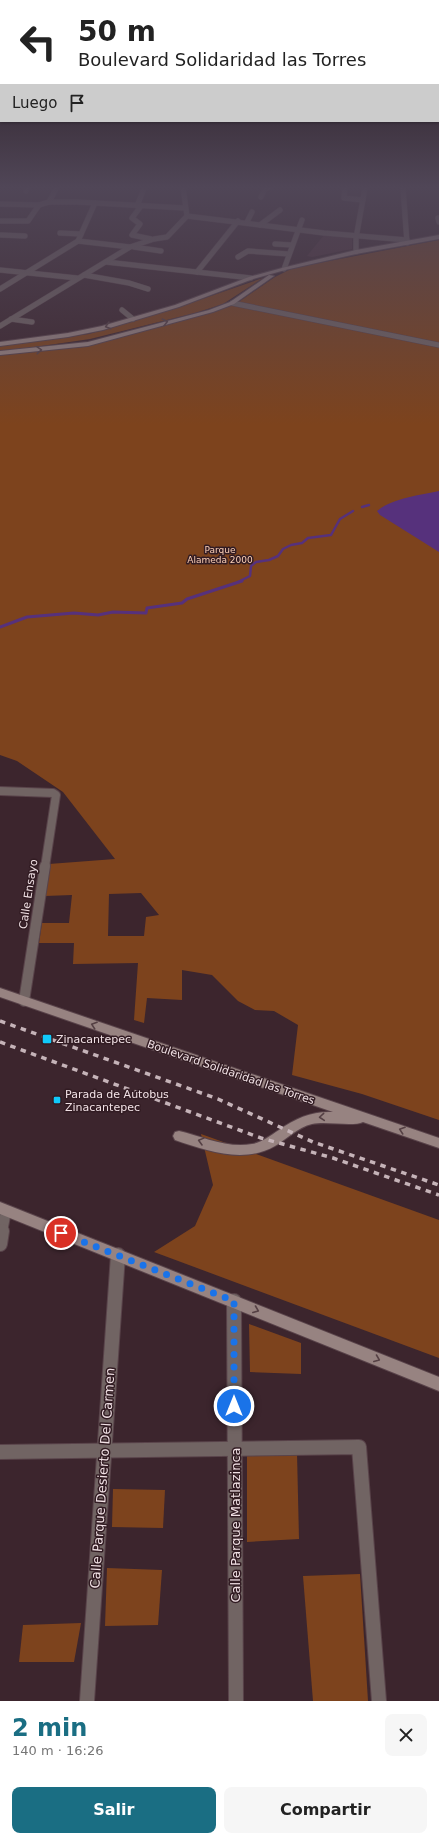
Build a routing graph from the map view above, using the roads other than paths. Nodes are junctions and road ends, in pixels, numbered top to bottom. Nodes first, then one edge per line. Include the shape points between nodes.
1 (34, 266) edge
2 (99, 266) edge
3 (146, 266) edge
4 (202, 266) edge
5 (295, 266) edge
6 (284, 269) joint
7 (0, 270) edge
8 (25, 272) junction
9 (197, 272) junction
10 (270, 273) junction
11 (84, 275) junction
12 (77, 278) junction
13 (252, 278) junction
14 (0, 289) edge
15 (148, 290) dead end
16 (232, 303) junction
17 (122, 310) dead end
18 (11, 319) junction
19 (133, 319) junction
20 (32, 322) dead end
21 (0, 326) edge
22 (0, 344) edge
23 (439, 345) edge
24 (0, 353) edge
25 (0, 791) edge
26 (0, 992) edge
27 (24, 1001) junction
28 (375, 1121) junction
29 (179, 1136) dead end
30 (439, 1143) edge
31 (3, 1210) edge
32 (1, 1226) edge
33 (0, 1244) edge
34 (118, 1256) junction
35 (234, 1301) junction
36 (439, 1384) edge
37 (234, 1450) junction
38 (0, 1452) edge
39 (103, 1452) junction
40 (86, 1701) edge
41 (236, 1701) edge
42 (379, 1701) edge

1 - 8 street
2 - 11 street
3 - 9 street
4 - 9 street
5 - 6 main road
6 - 10 main road
7 - 8 street
8 - 12 street
8 - 14 street
9 - 13 street
10 - 13 main road
10 - 16 main road via 272,275
11 - 12 street
11 - 15 street via 129,283
12 - 18 street
13 - 19 main road via 177,306
16 - 23 street
24 -> 16 main road via 88,344
17 - 19 street
18 - 20 street
18 - 21 street
19 -> 22 main road via 86,332
25 - 27 street, Calle Ensayo via 56,795
26 - 27 main road, Boulevard Solidaridad las Torres
28 -> 27 main road, Boulevard Solidaridad las Torres
28 -> 29 main road via 317,1118 304,1122 267,1144 251,1150 233,1150
30 -> 28 main road, Boulevard Solidaridad las Torres
31 - 32 street
31 - 34 main road
32 - 33 street
34 - 35 main road
34 - 39 street, Calle Parque Desierto Del Carmen
35 -> 36 main road
35 - 37 street, Calle Parque Matlazinca
37 - 39 street
37 - 41 street, Calle Parque Matlazinca
37 - 42 street via 358,1446 361,1451
38 - 39 street
39 - 40 street, Calle Parque Desierto Del Carmen

